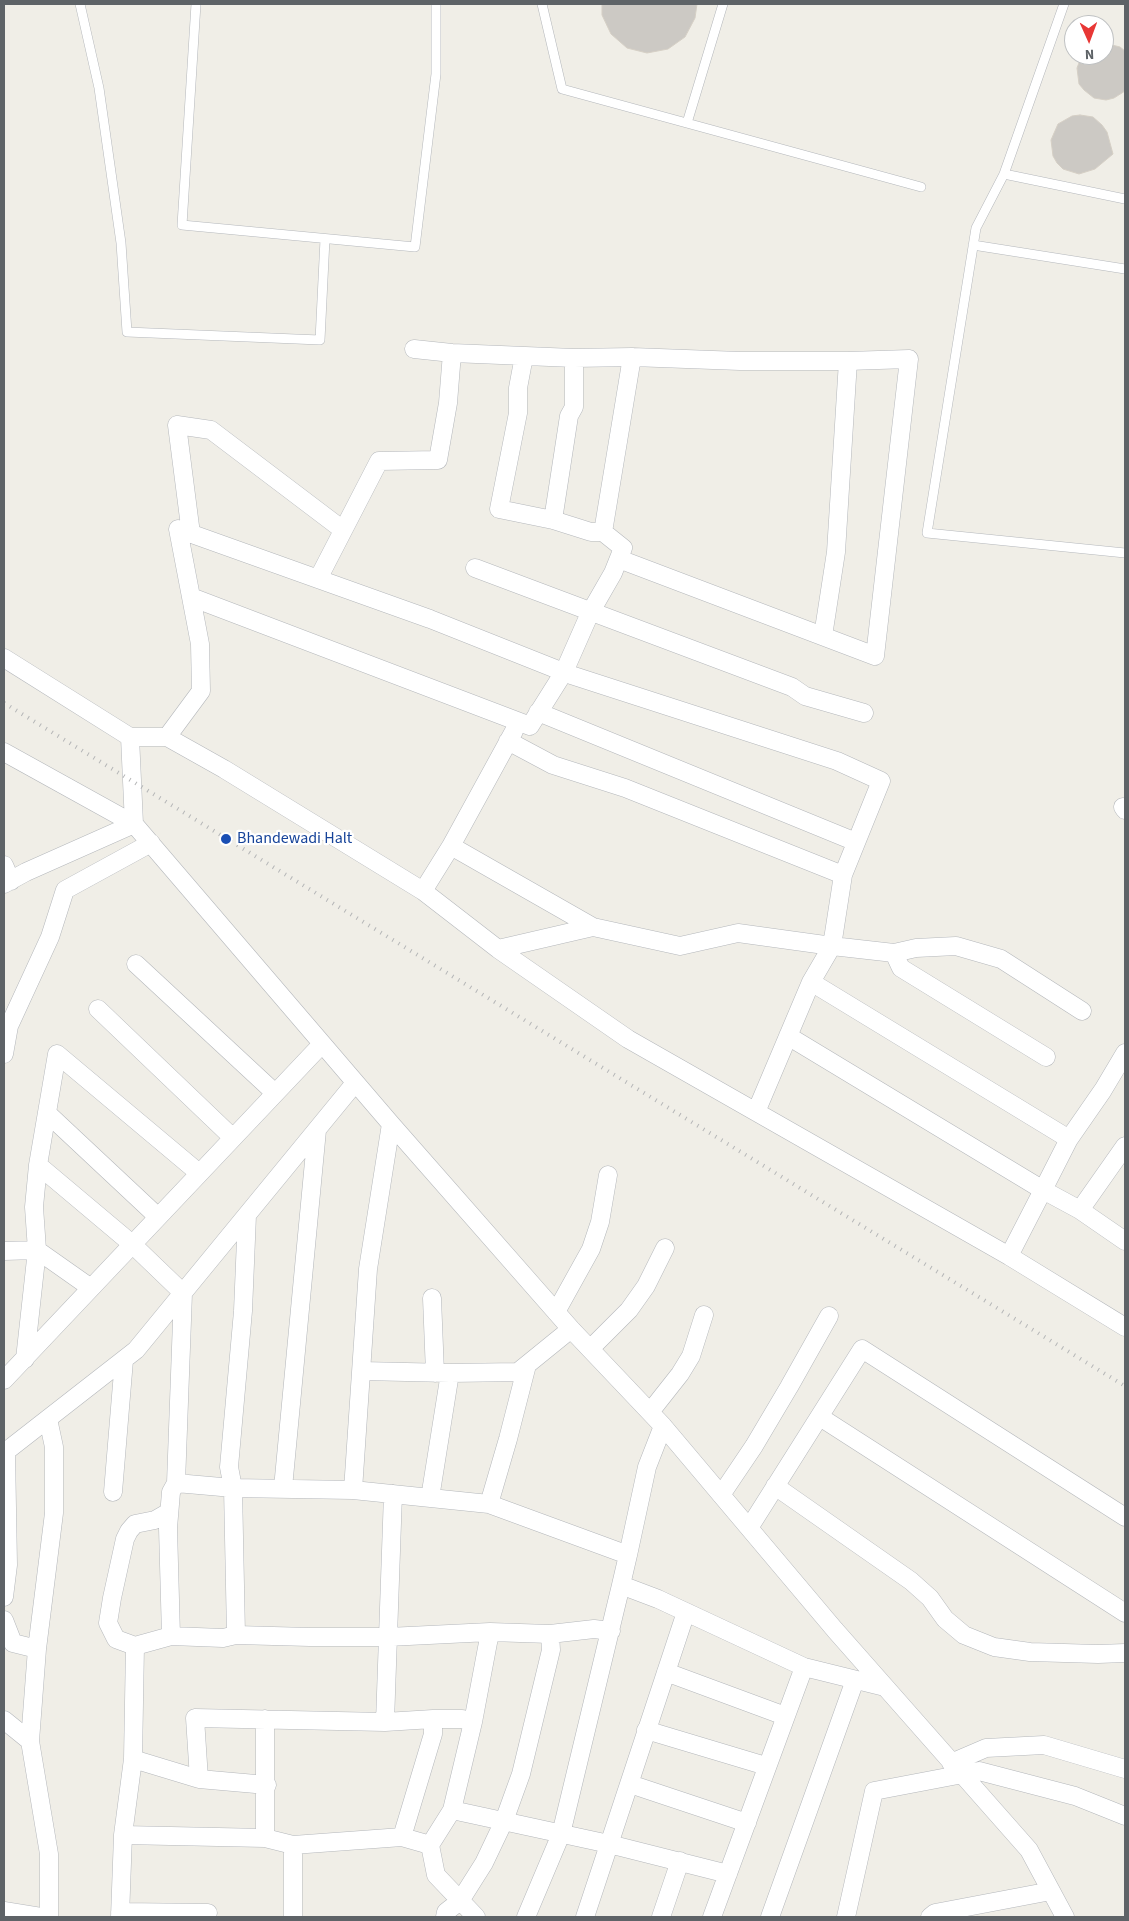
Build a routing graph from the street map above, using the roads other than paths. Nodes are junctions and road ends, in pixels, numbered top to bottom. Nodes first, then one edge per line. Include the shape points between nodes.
1 (80, 4) edge
2 (196, 4) edge
3 (436, 4) edge
4 (542, 4) edge
5 (724, 4) edge
6 (1064, 4) edge
7 (686, 123) junction
8 (1004, 174) junction
9 (921, 187) dead end
10 (1125, 199) edge
11 (325, 238) junction
12 (973, 245) junction
13 (1125, 269) edge
14 (414, 349) dead end
15 (452, 353) junction
16 (524, 356) junction
17 (632, 357) junction
18 (574, 358) junction
19 (848, 362) junction
20 (553, 520) junction
21 (343, 530) junction
22 (602, 532) junction
23 (191, 534) junction
24 (1125, 553) edge
25 (618, 559) junction
26 (475, 568) dead end
27 (318, 578) junction
28 (191, 597) junction
29 (590, 612) junction
30 (823, 636) junction
31 (4, 658) edge
32 (564, 672) junction
33 (538, 712) junction
34 (864, 713) dead end
35 (520, 722) junction
36 (130, 737) junction
37 (166, 738) junction
38 (508, 740) junction
39 (4, 752) edge
40 (134, 824) junction
41 (856, 842) junction
42 (150, 843) junction
43 (451, 846) junction
44 (843, 876) junction
45 (6, 877) edge
46 (423, 891) junction
47 (593, 927) junction
48 (832, 946) junction
49 (498, 949) junction
50 (894, 952) junction
51 (136, 964) dead end
52 (811, 982) junction
53 (98, 1008) dead end
54 (1082, 1011) dead end
55 (788, 1036) junction
56 (322, 1044) junction
57 (1125, 1053) edge
58 (4, 1054) edge
59 (1046, 1057) dead end
60 (355, 1082) junction
61 (275, 1093) junction
62 (756, 1112) junction
63 (47, 1113) junction
64 (391, 1124) junction
65 (316, 1130) junction
66 (233, 1138) junction
67 (1069, 1139) junction
68 (1125, 1146) edge
69 (38, 1166) junction
70 (199, 1173) junction
71 (608, 1175) dead end
72 (1043, 1190) junction
73 (1080, 1210) junction
74 (247, 1215) junction
75 (157, 1216) junction
76 (1125, 1242) edge
77 (132, 1244) junction
78 (665, 1248) dead end
79 (37, 1250) junction
80 (4, 1251) edge
81 (1009, 1256) junction
82 (91, 1288) junction
83 (184, 1292) junction
84 (432, 1298) dead end
85 (556, 1312) junction
86 (704, 1316) dead end
87 (829, 1316) dead end
88 (1125, 1327) edge
89 (571, 1329) junction
90 (590, 1350) junction
91 (25, 1359) junction
92 (124, 1360) junction
93 (527, 1365) junction
94 (362, 1371) junction
95 (443, 1373) junction
96 (4, 1380) edge
97 (650, 1412) junction
98 (820, 1417) junction
99 (48, 1419) junction
100 (663, 1426) junction
101 (5, 1452) edge
102 (176, 1483) junction
103 (775, 1486) junction
104 (234, 1488) junction
105 (283, 1488) junction
106 (353, 1490) junction
107 (113, 1492) dead end
108 (393, 1494) junction
109 (721, 1495) junction
110 (430, 1498) junction
111 (489, 1504) junction
112 (169, 1512) junction
113 (1125, 1517) edge
114 (749, 1528) junction
115 (628, 1555) junction
116 (621, 1585) junction
117 (4, 1597) edge
118 (686, 1612) junction
119 (1125, 1613) edge
120 (4, 1620) edge
121 (611, 1631) junction
122 (490, 1632) junction
123 (550, 1634) junction
124 (236, 1635) junction
125 (172, 1636) junction
126 (388, 1637) junction
127 (135, 1646) junction
128 (36, 1649) junction
129 (1125, 1654) edge
130 (804, 1667) junction
131 (666, 1672) junction
132 (855, 1680) junction
133 (885, 1687) junction
134 (785, 1716) junction
135 (433, 1718) junction
136 (265, 1719) junction
137 (4, 1720) edge
138 (384, 1722) junction
139 (473, 1722) junction
140 (646, 1730) junction
141 (30, 1741) junction
142 (133, 1759) junction
143 (766, 1766) junction
144 (1125, 1768) edge
145 (957, 1769) junction
146 (199, 1780) junction
147 (630, 1784) junction
148 (267, 1785) junction
149 (452, 1810) junction
150 (1125, 1816) edge
151 (504, 1821) junction
152 (747, 1823) junction
153 (561, 1834) junction
154 (123, 1835) junction
155 (402, 1837) junction
156 (265, 1838) junction
157 (609, 1844) junction
158 (293, 1845) junction
159 (430, 1845) junction
160 (680, 1861) junction
161 (728, 1874) junction
162 (1050, 1891) junction
163 (460, 1901) junction
164 (4, 1911) edge
165 (208, 1913) dead end
166 (120, 1915) edge
167 (41, 1917) edge
168 (49, 1917) edge
169 (293, 1917) edge
170 (445, 1917) edge
171 (476, 1917) edge
172 (526, 1917) edge
173 (585, 1917) edge
174 (660, 1917) edge
175 (712, 1917) edge
176 (770, 1917) edge
177 (846, 1917) edge
178 (930, 1917) edge
179 (1065, 1917) edge

1 - 11 lane via 99,88 121,243 127,332 320,340
2 - 11 lane via 182,225
3 - 11 lane via 436,74 414,247
4 - 7 lane via 562,89
5 - 7 lane
6 - 8 lane
7 - 9 lane
8 - 10 lane
8 - 12 lane via 976,228
12 - 13 lane
12 - 24 lane via 927,533
14 - 15 street
15 - 16 street
15 - 21 street via 438,460 379,461
16 - 18 street
16 - 20 street via 518,388 518,413 499,509
17 - 18 street
17 - 19 street
17 - 22 street
18 - 20 street via 574,407 569,416
19 - 30 street via 836,552
19 - 30 street via 910,359 875,656
20 - 22 street via 591,532
21 - 23 street via 211,430 177,425
21 - 27 street
22 - 25 street via 623,548
23 - 27 street
23 - 28 street via 178,529
25 - 29 street
25 - 30 street
26 - 29 street
27 - 32 street
28 - 35 street
28 - 37 street via 200,644 201,691
29 - 32 street
29 - 34 street via 792,687 805,696
31 - 36 street
32 - 33 street
32 - 41 street via 837,761 880,780
33 - 35 street via 530,726
33 - 41 street
35 - 38 street
36 - 37 street
36 - 40 street
37 - 46 street via 224,768
38 - 43 street
38 - 44 street via 553,765 625,788
39 - 40 street
40 - 42 street
40 - 45 street via 26,872
41 - 44 street
42 - 56 street
42 - 58 street via 65,890 50,937 9,1026
43 - 46 street
43 - 47 street
44 - 48 street
46 - 49 street
47 - 48 street via 680,946 738,933
47 - 49 street
48 - 50 street
48 - 52 street
49 - 62 street via 628,1039
50 - 54 street via 956,946 1001,959
50 - 59 street via 901,968
51 - 61 street
52 - 55 street
52 - 67 street
53 - 66 street
55 - 62 street
55 - 72 street
56 - 60 street
56 - 61 street
57 - 67 street
60 - 64 street
60 - 65 street
61 - 66 street
62 - 81 street
63 - 69 street
63 - 70 street via 57,1054
63 - 75 street
64 - 85 street
64 - 94 street via 368,1269
65 - 74 street
65 - 105 street
66 - 70 street
67 - 72 street
68 - 73 street
69 - 77 street
69 - 79 street via 34,1207
70 - 75 street
71 - 85 street via 600,1222 591,1249
72 - 73 street
72 - 81 street
73 - 76 street
74 - 83 street
74 - 104 street via 243,1311 229,1467
75 - 77 street
77 - 82 street
77 - 83 street
78 - 90 street via 646,1286 629,1310
79 - 80 street
79 - 82 street
79 - 91 street
81 - 88 street
82 - 91 street
83 - 92 street
83 - 102 street
84 - 95 street
85 - 89 street
86 - 97 street via 691,1356
87 - 109 street via 754,1446
89 - 90 street
89 - 93 street
90 - 97 street
91 - 96 street
92 - 99 street
92 - 107 street
93 - 95 street via 518,1372
93 - 111 street
94 - 95 street
94 - 106 street
95 - 110 street
97 - 100 street
98 - 103 street
98 - 113 street via 862,1349
98 - 119 street
99 - 101 street
99 - 128 street via 54,1447 54,1513
100 - 109 street
100 - 115 street via 647,1467
101 - 117 street via 8,1565
102 - 104 street
102 - 112 street via 171,1492
103 - 114 street
103 - 129 street via 911,1581 964,1635 994,1647 1030,1652
104 - 105 street
104 - 124 street
105 - 106 street
106 - 108 street
108 - 110 street
108 - 126 street
109 - 114 street
110 - 111 street
111 - 115 street
112 - 125 street
112 - 127 street via 155,1520 135,1524 125,1539 108,1622 116,1639
114 - 133 street
115 - 116 street
116 - 118 street
116 - 121 street
118 - 130 street
118 - 131 street
120 - 128 street via 13,1643
121 - 123 street via 594,1629
121 - 153 street
122 - 123 street
122 - 126 street
122 - 139 street
123 - 151 street via 551,1650 521,1774
124 - 125 street via 223,1638
124 - 126 street
125 - 127 street
126 - 138 street
127 - 142 street
128 - 141 street
130 - 132 street
130 - 134 street
131 - 134 street
131 - 140 street
132 - 133 street
132 - 176 street
133 - 145 street
134 - 143 street
135 - 138 street
135 - 139 street
135 - 155 street via 432,1734
136 - 138 street
136 - 146 street via 195,1718
136 - 148 street
137 - 141 street
139 - 149 street
140 - 143 street
140 - 147 street
141 - 168 street via 49,1854
142 - 146 street
142 - 154 street
143 - 152 street
144 - 145 street via 1031,1744 986,1748
145 - 150 street via 979,1771 1075,1796
145 - 162 street via 1029,1850
145 - 177 street via 874,1791
146 - 148 street
147 - 152 street
147 - 157 street
148 - 156 street
149 - 151 street
149 - 159 street
151 - 153 street
151 - 163 street via 484,1863
152 - 161 street
153 - 157 street
153 - 172 street
154 - 156 street
154 - 166 street
155 - 158 street
155 - 159 street
156 - 158 street
157 - 160 street
157 - 173 street
158 - 169 street
159 - 163 street via 436,1875
160 - 161 street
160 - 174 street
161 - 175 street
162 - 178 street via 935,1913
162 - 179 street
163 - 170 street via 446,1912
163 - 171 street
164 - 167 street
165 - 166 street

